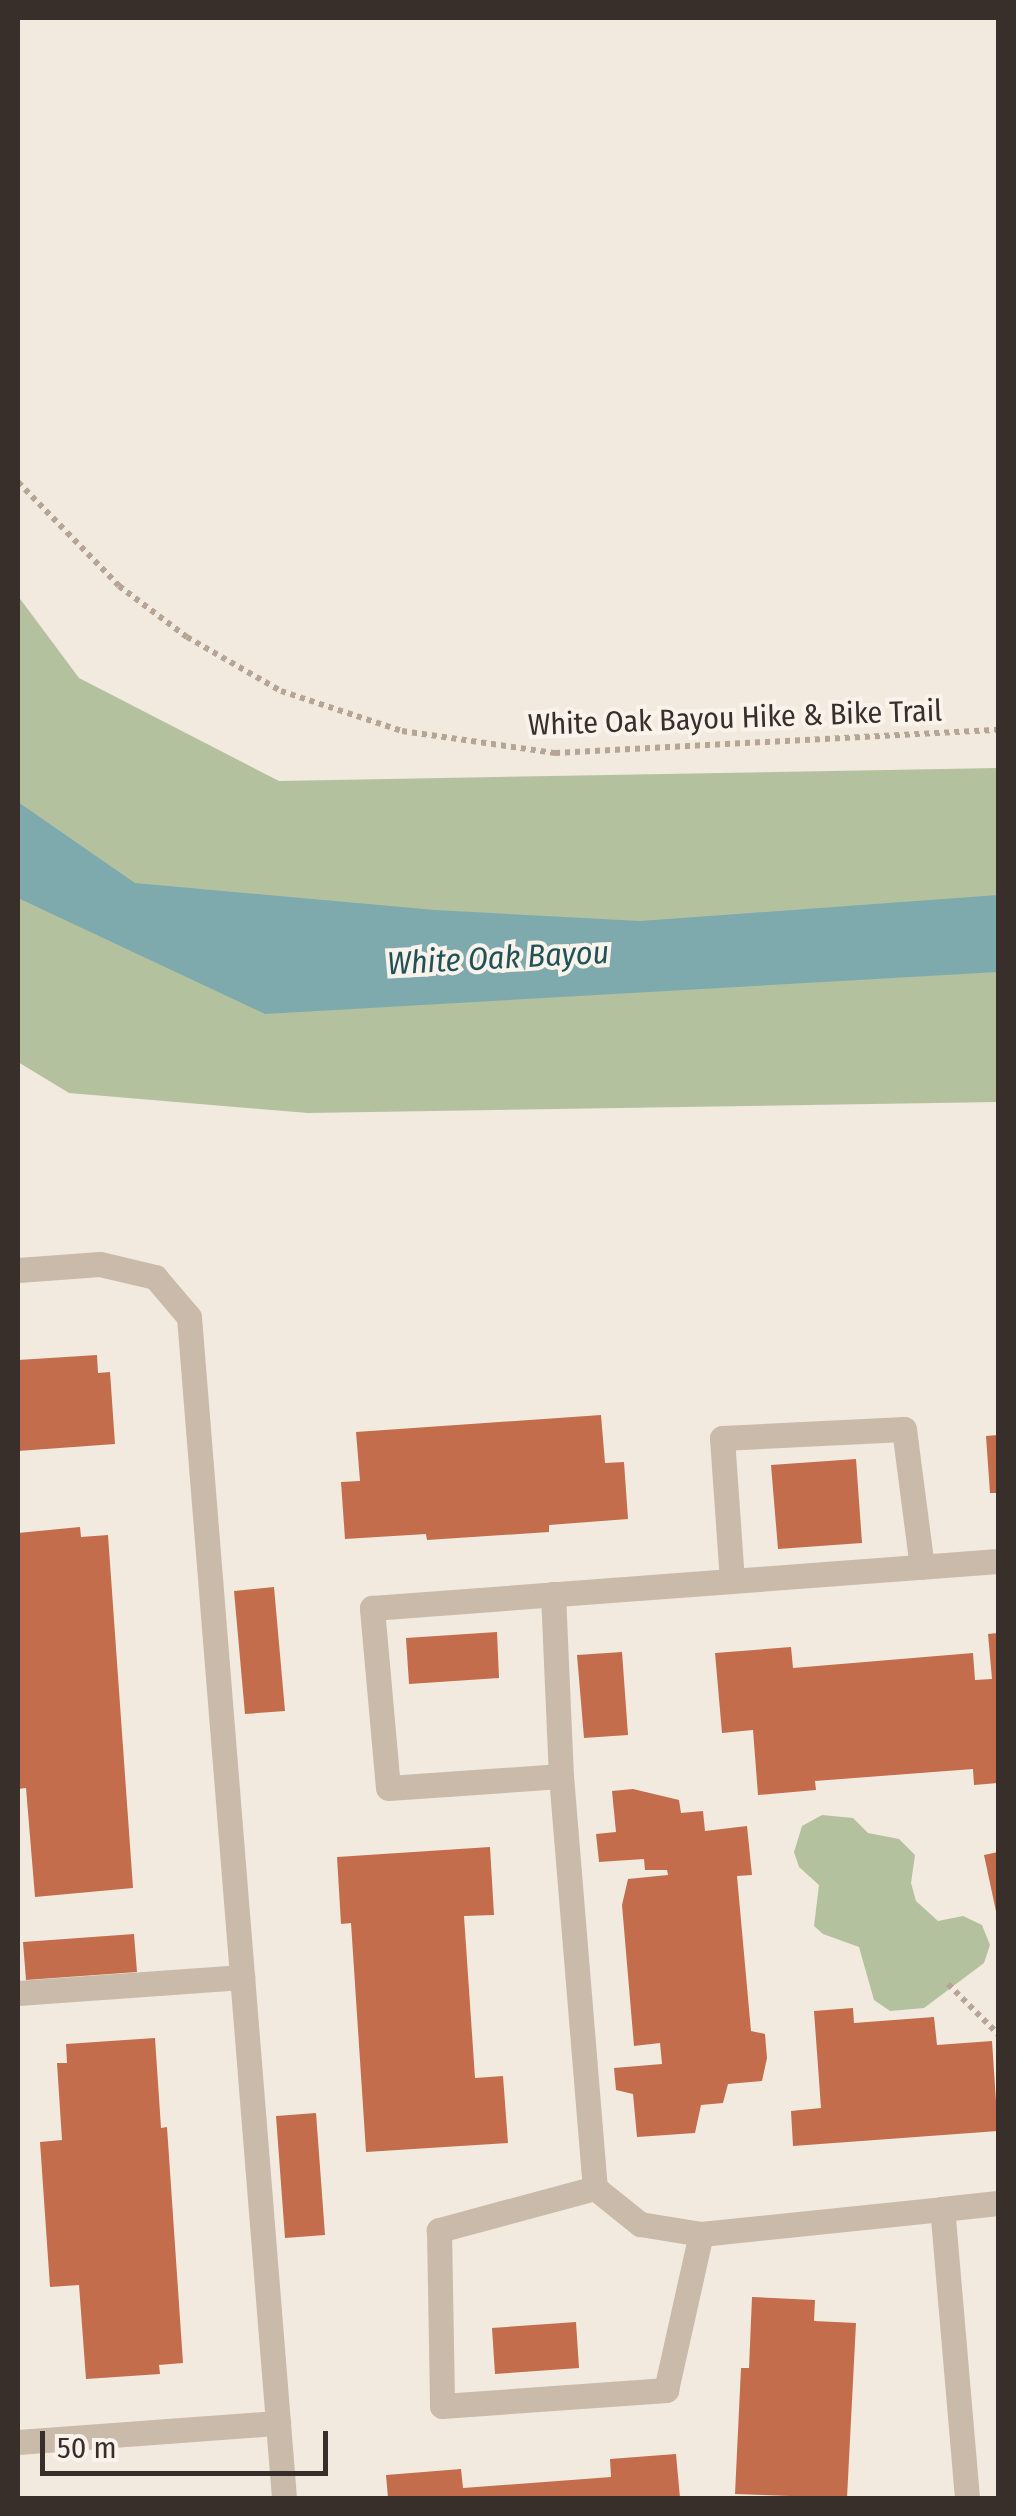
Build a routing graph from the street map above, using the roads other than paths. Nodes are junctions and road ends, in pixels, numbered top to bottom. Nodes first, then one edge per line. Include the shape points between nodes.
1 (18, 1270) edge
2 (998, 1562) edge
3 (922, 1567) junction
4 (732, 1581) junction
5 (554, 1594) junction
6 (561, 1776) junction
7 (242, 1977) junction
8 (18, 1993) edge
9 (595, 2188) junction
10 (998, 2204) edge
11 (942, 2209) junction
12 (701, 2234) junction
13 (278, 2423) junction
14 (18, 2442) edge
15 (284, 2498) edge
16 (967, 2498) edge

1 - 7 lane via 100,1264 155,1277 190,1317
2 - 3 lane
3 - 4 lane
3 - 4 lane via 904,1429 722,1438
4 - 5 lane
5 - 6 lane
5 - 6 lane via 372,1608 388,1788
6 - 9 lane
7 - 8 lane
7 - 13 lane
9 - 12 lane via 640,2224
9 - 12 lane via 439,2230 442,2406 666,2390
10 - 11 lane
11 - 12 lane
11 - 16 lane
13 - 14 lane
13 - 15 lane

